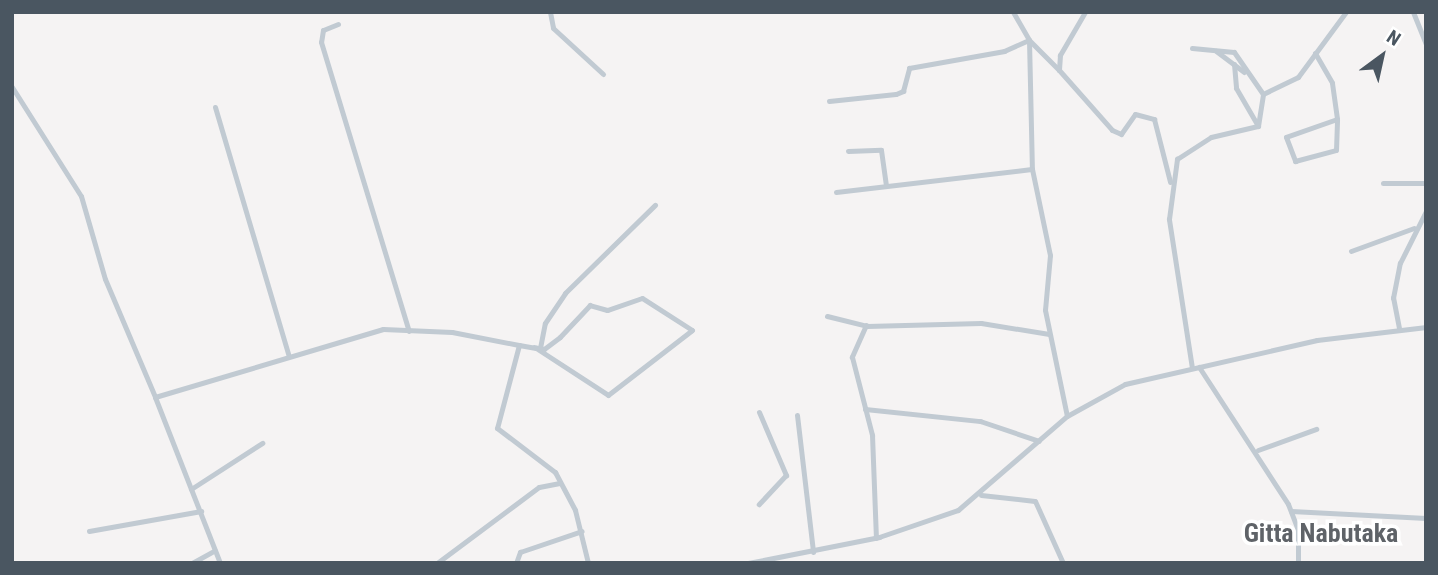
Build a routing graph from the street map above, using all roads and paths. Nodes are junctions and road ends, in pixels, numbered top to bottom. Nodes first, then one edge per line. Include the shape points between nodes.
1 (550, 12) edge
2 (1013, 12) edge
3 (1085, 12) edge
4 (1346, 12) edge
5 (1413, 12) edge
6 (338, 24) dead end
7 (1029, 40) junction
8 (1426, 44) edge
9 (1192, 48) dead end
10 (1216, 51) junction
11 (1315, 53) junction
12 (1234, 64) junction
13 (1059, 70) junction
14 (1244, 72) junction
15 (603, 74) dead end
16 (12, 87) edge
17 (1263, 94) junction
18 (829, 101) dead end
19 (215, 107) dead end
20 (1337, 120) junction
21 (1258, 125) junction
22 (848, 151) dead end
23 (1177, 159) junction
24 (1165, 161) junction
25 (1032, 169) junction
26 (1170, 182) junction
27 (1383, 183) dead end
28 (1426, 183) edge
29 (886, 186) junction
30 (836, 192) dead end
31 (654, 205) dead end
32 (1426, 211) edge
33 (1413, 228) junction
34 (1351, 251) dead end
35 (827, 316) dead end
36 (866, 325) junction
37 (1426, 327) edge
38 (1399, 328) junction
39 (409, 331) junction
40 (1048, 334) junction
41 (519, 345) junction
42 (537, 347) junction
43 (288, 354) junction
44 (1196, 368) junction
45 (155, 397) junction
46 (865, 409) junction
47 (759, 412) dead end
48 (797, 415) dead end
49 (1067, 416) junction
50 (1316, 429) dead end
51 (1039, 441) junction
52 (262, 443) dead end
53 (1258, 450) junction
54 (560, 483) junction
55 (191, 489) junction
56 (981, 495) junction
57 (760, 504) dead end
58 (201, 511) junction
59 (1291, 511) junction
60 (1426, 518) edge
61 (89, 531) dead end
62 (582, 531) junction
63 (876, 538) junction
64 (215, 550) junction
65 (813, 552) junction
66 (192, 563) edge
67 (220, 563) edge
68 (437, 563) edge
69 (516, 563) edge
70 (588, 563) edge
71 (748, 563) edge
72 (1063, 563) edge
73 (1298, 563) edge

1 - 15 street via 553,28
2 - 7 street
3 - 13 street via 1064,46
4 - 11 street
5 - 8 street
6 - 39 street via 323,30 321,42
7 - 13 street
7 - 18 street via 1004,51 909,68 903,91 896,94
7 - 25 street
9 - 10 street
10 - 12 street
10 - 14 street via 1234,51
11 - 17 street via 1298,77
11 - 20 street via 1332,83
12 - 14 street
12 - 21 street via 1236,88
13 - 24 street via 1112,130 1121,134 1135,114 1154,119
14 - 17 street
16 - 45 street via 81,196 105,279
17 - 21 street
19 - 43 street
20 - 20 street via 1286,137 1294,161 1336,149
21 - 23 street via 1211,137
22 - 29 street via 881,150
23 - 24 street
23 - 26 street
24 - 26 street
25 - 29 street
25 - 40 street via 1050,255
26 - 44 street via 1173,263
27 - 28 street
29 - 30 street
31 - 42 street via 565,293 545,323
32 - 33 street
33 - 34 street
33 - 38 street via 1393,298
35 - 36 street
36 - 40 street via 981,323
36 - 46 street via 852,357
37 - 38 street
38 - 44 street
39 - 41 street
39 - 43 street via 372,331
40 - 49 street
41 - 42 street
41 - 54 street via 496,428 512,445 545,461
42 - 42 street via 608,396 692,330 642,298 607,310 590,305
43 - 45 street
44 - 49 street via 1125,384
44 - 53 street
45 - 55 street
46 - 51 street via 980,421
46 - 63 street via 874,448 870,503
47 - 57 street via 786,475
48 - 65 street
49 - 51 street
50 - 53 street
51 - 56 street
52 - 55 street
53 - 59 street
54 - 62 street
54 - 68 street via 539,487
55 - 58 street
56 - 63 street via 945,516
56 - 72 street via 1035,500
58 - 61 street
58 - 64 street
59 - 60 street
59 - 73 street
62 - 69 street via 520,552
62 - 70 street
63 - 65 street
64 - 66 street
64 - 67 street
65 - 71 street

